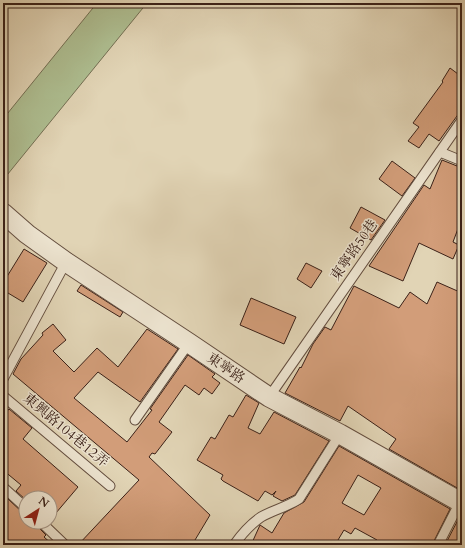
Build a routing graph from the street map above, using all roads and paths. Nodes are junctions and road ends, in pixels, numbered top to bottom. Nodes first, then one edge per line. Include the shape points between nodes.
1 (462, 120) edge
2 (440, 152) junction
3 (462, 161) edge
4 (3, 213) edge
5 (66, 262) junction
6 (190, 342) junction
7 (3, 379) edge
8 (3, 396) edge
9 (269, 396) junction
10 (135, 420) dead end
11 (340, 434) junction
12 (110, 486) dead end
13 (3, 487) edge
14 (18, 501) edge
15 (461, 503) edge
16 (49, 530) edge
17 (65, 545) edge
18 (234, 545) edge
19 (438, 545) edge

1 - 2 lane, 東寧路50巷
2 - 3 lane
2 - 9 lane, 東寧路50巷
4 - 5 street, 東寧路
5 - 6 street, 東寧路
5 - 7 lane
6 - 9 street, 東寧路
6 - 10 lane
8 - 12 lane, 東興路104巷12弄
9 - 11 street, 東寧路
11 - 15 street, 東寧路
11 - 18 lane via 299,499 260,518
13 - 14 lane
15 - 19 lane
16 - 17 lane

